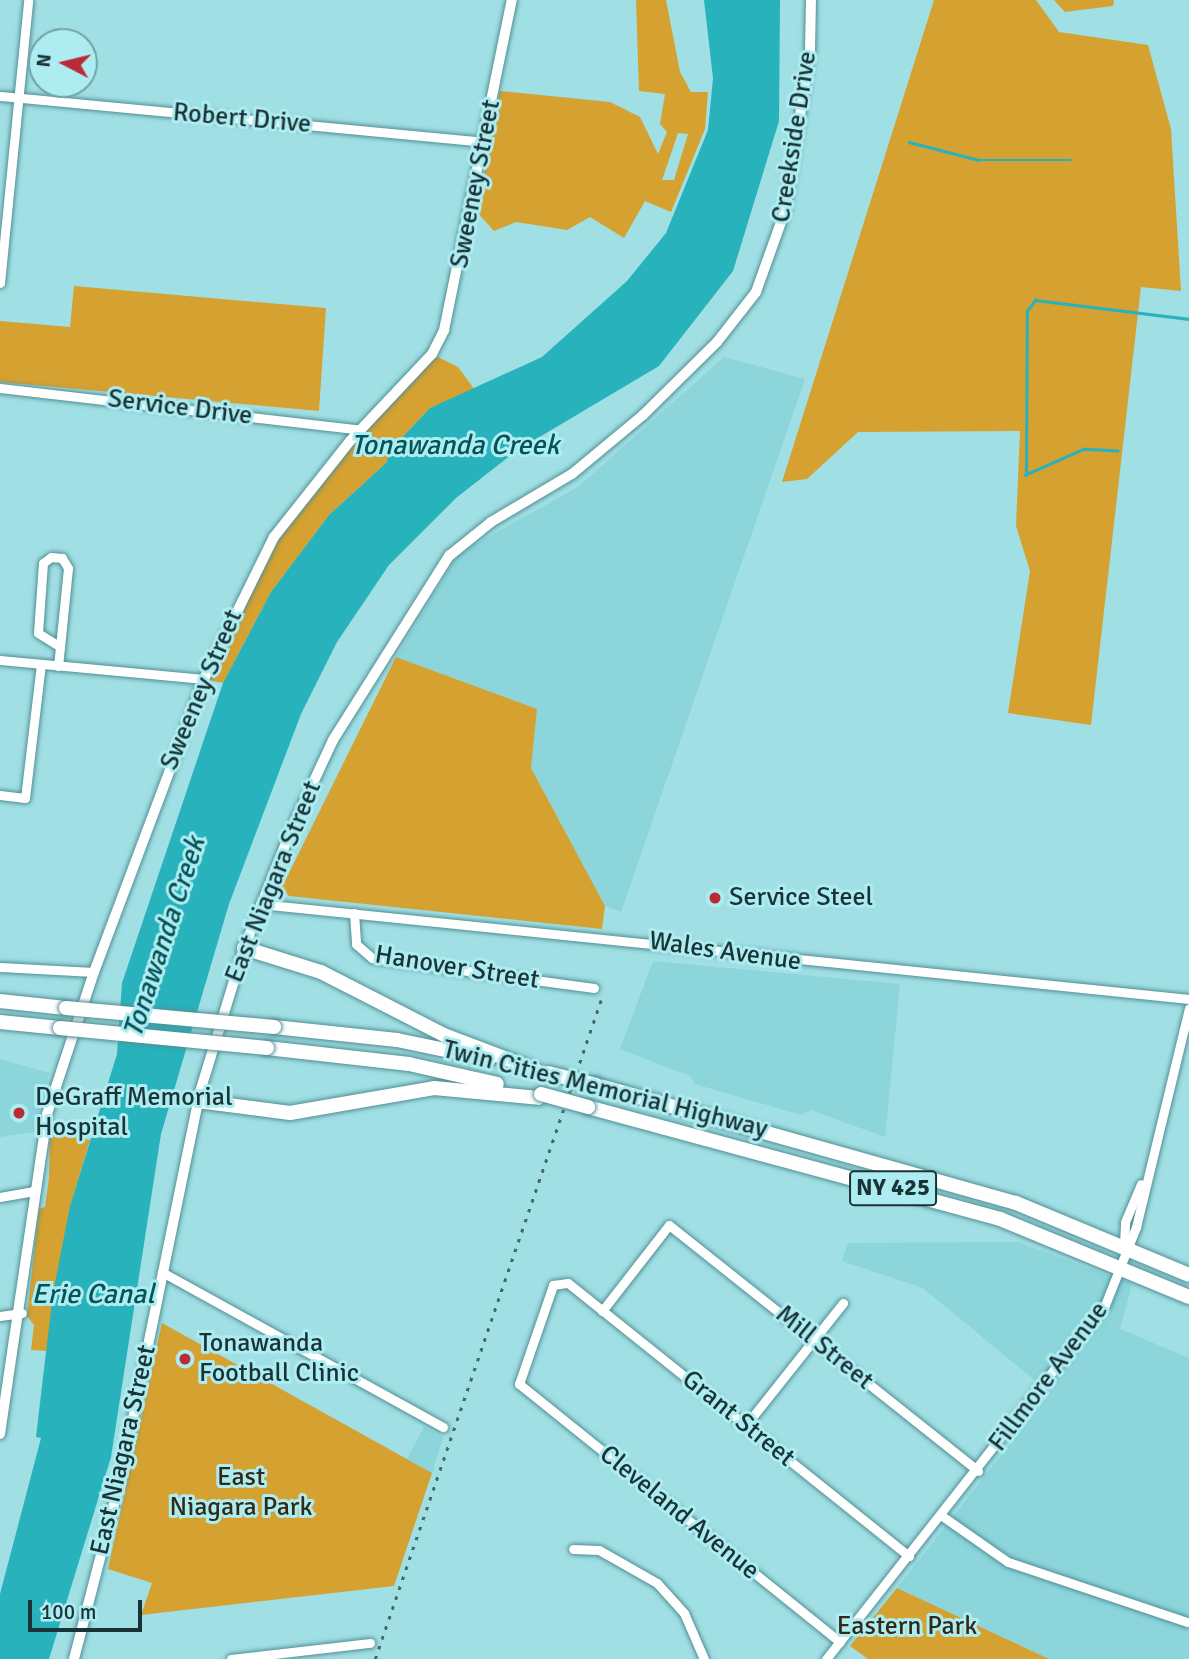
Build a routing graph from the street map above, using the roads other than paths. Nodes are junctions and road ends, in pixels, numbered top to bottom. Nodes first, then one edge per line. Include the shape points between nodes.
1 (28, 0) edge
2 (512, 0) edge
3 (811, 0) edge
4 (0, 96) edge
5 (19, 98) junction
6 (484, 142) junction
7 (766, 271) joint
8 (0, 283) edge
9 (0, 388) edge
10 (361, 430) junction
11 (60, 647) junction
12 (0, 660) edge
13 (41, 664) junction
14 (58, 666) junction
15 (204, 679) junction
16 (0, 795) edge
17 (260, 904) junction
18 (354, 913) junction
19 (244, 948) junction
20 (0, 967) edge
21 (94, 972) junction
22 (594, 988) dead end
23 (1189, 999) edge
24 (0, 1001) edge
25 (1189, 1008) edge
26 (0, 1022) edge
27 (542, 1072) junction
28 (540, 1096) junction
29 (198, 1101) junction
30 (35, 1191) junction
31 (0, 1196) edge
32 (1124, 1247) junction
33 (1119, 1267) junction
34 (162, 1272) junction
35 (1189, 1275) edge
36 (1189, 1297) edge
37 (843, 1303) dead end
38 (602, 1311) junction
39 (22, 1313) junction
40 (0, 1316) edge
41 (814, 1340) junction
42 (519, 1384) joint
43 (746, 1425) junction
44 (443, 1427) dead end
45 (0, 1434) edge
46 (978, 1471) junction
47 (942, 1516) junction
48 (573, 1549) dead end
49 (909, 1556) junction
50 (1187, 1622) dead end
51 (840, 1642) junction
52 (370, 1643) dead end
53 (74, 1659) edge
54 (231, 1659) edge
55 (704, 1659) edge
56 (826, 1659) edge

1 - 5 street
2 - 6 street, Sweeney Street
3 - 7 street, Creekside Drive via 798,136
4 - 5 street, Robert Drive
5 - 6 street, Robert Drive
5 - 8 street
6 - 10 street, Sweeney Street via 444,330 432,354
7 - 17 street, East Niagara Street via 717,342 643,415 572,474 491,522 449,556 332,740
9 - 10 street, Service Drive
10 - 15 street, Sweeney Street via 274,537
11 - 11 street via 68,568 62,558 51,557 43,563 38,633
11 - 14 street
12 - 13 street
13 - 14 street
13 - 16 street via 25,798
14 - 15 street
15 - 21 street, Sweeney Street
17 - 18 street, Wales Avenue
17 - 19 street, East Niagara Street
18 - 22 street, Hanover Street via 356,944 372,958
18 - 23 street, Wales Avenue
19 - 27 main road via 321,972 444,1035
19 - 29 street, East Niagara Street
20 - 21 street
21 - 30 street, Sweeney Street via 52,1093
24 - 27 main road, Twin Cities Memorial Highway / NY 425, bridge via 431,1046
25 - 32 street, Fillmore Avenue via 1144,1180 1125,1222
26 - 28 main road, Twin Cities Memorial Highway, bridge via 440,1069
27 - 32 main road, Twin Cities Memorial Highway / NY 425, bridge via 938,1179
28 - 29 main road via 434,1088 290,1113
28 - 33 main road, Twin Cities Memorial Highway / NY 425, bridge via 937,1200
29 - 34 street, East Niagara Street
30 - 31 street
30 - 39 street, Sweeney Street
32 - 33 street, Fillmore Avenue
32 - 35 main road, Twin Cities Memorial Highway / NY 425
33 - 36 main road, Twin Cities Memorial Highway / NY 425
33 - 46 street, Fillmore Avenue via 1105,1305
34 - 44 street
34 - 53 street, East Niagara Street via 121,1477
37 - 41 street
38 - 41 street, Mill Street via 670,1225
38 - 42 street, Grant Street via 568,1283 550,1289
38 - 43 street, Grant Street
39 - 40 street
39 - 45 street, Sweeney Street
41 - 43 street
41 - 46 street, Mill Street
42 - 51 street, Cleveland Avenue
43 - 49 street, Grant Street
46 - 47 street, Fillmore Avenue
47 - 49 street, Fillmore Avenue
47 - 50 street via 1008,1562
48 - 55 street via 599,1549 657,1583 684,1613
49 - 51 street, Fillmore Avenue
51 - 56 street, Fillmore Avenue
52 - 54 street

